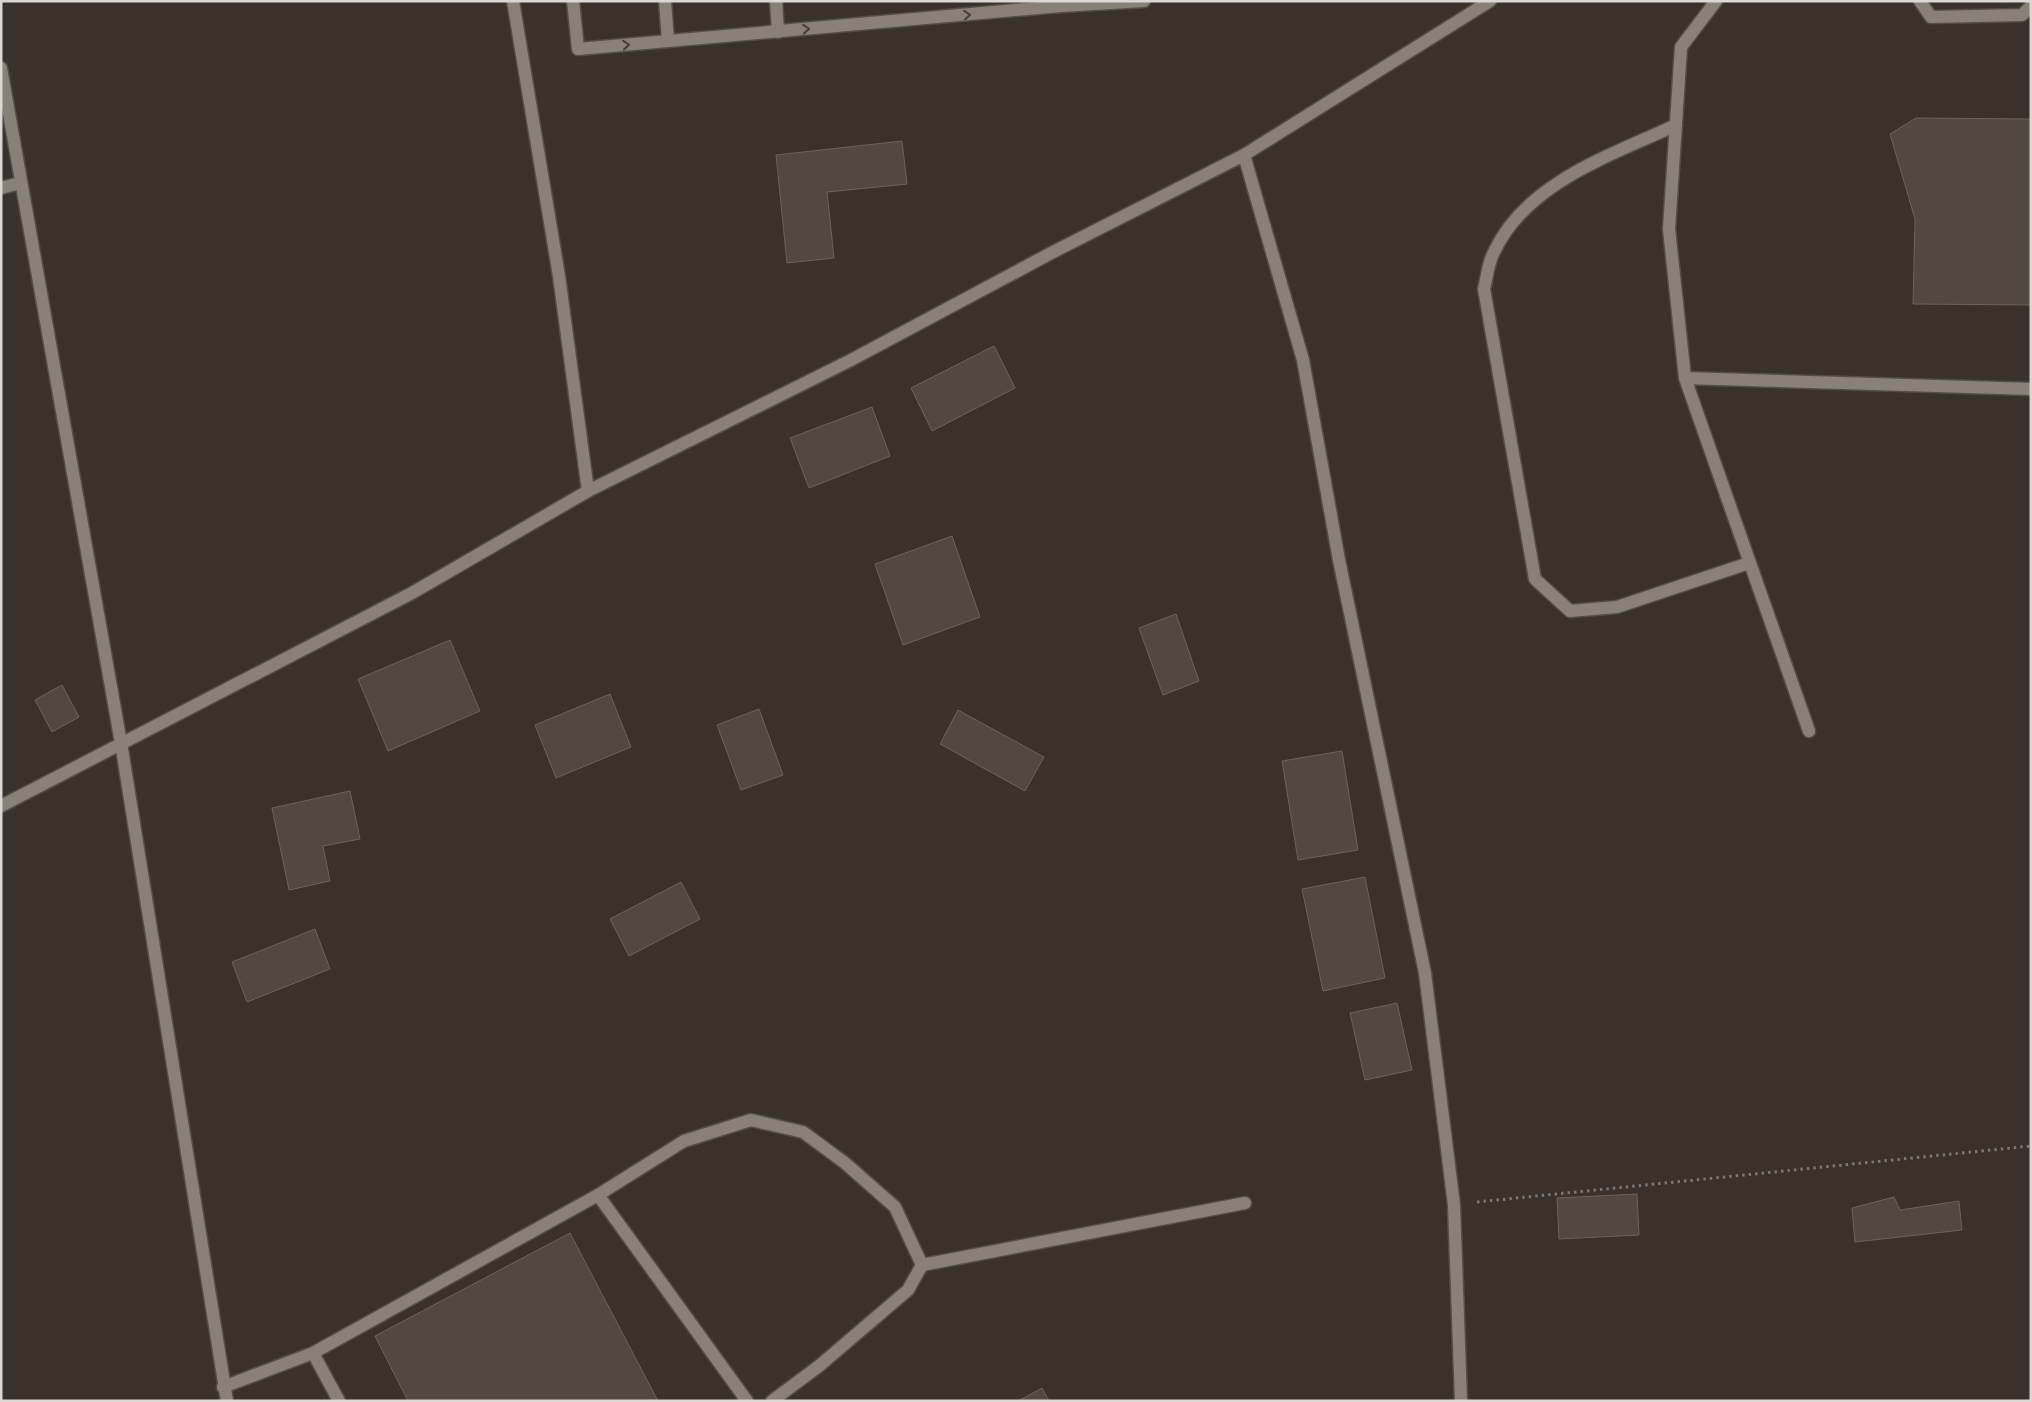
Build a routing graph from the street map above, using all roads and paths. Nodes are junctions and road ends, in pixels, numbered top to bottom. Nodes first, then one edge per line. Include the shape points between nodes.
1 (513, 1) edge
2 (573, 1) edge
3 (665, 1) edge
4 (776, 1) edge
5 (1490, 1) edge
6 (1716, 1) edge
7 (1920, 1) edge
8 (1136, 2) edge
9 (1061, 4) edge
10 (2031, 6) edge
11 (778, 32) junction
12 (668, 41) junction
13 (1, 68) edge
14 (1676, 125) junction
15 (1244, 155) junction
16 (20, 183) junction
17 (1, 188) edge
18 (1685, 378) junction
19 (2031, 389) edge
20 (588, 491) junction
21 (1749, 563) junction
22 (1809, 731) dead end
23 (121, 743) junction
24 (1, 806) edge
25 (2031, 1146) edge
26 (598, 1195) junction
27 (1245, 1203) dead end
28 (1454, 1205) junction
29 (922, 1266) junction
30 (313, 1353) junction
31 (223, 1387) junction
32 (227, 1401) edge
33 (339, 1401) edge
34 (746, 1401) edge
35 (772, 1401) edge
36 (1461, 1401) edge

1 - 20 street via 559,276
2 -> 12 street via 578,49
3 - 12 street
4 - 11 street
5 - 15 street
6 - 14 street via 1680,47
7 - 10 street via 1931,17 2022,15
8 - 9 street
11 -> 9 street
11 - 12 street
13 - 16 street
14 - 18 street via 1669,229
14 - 21 street via 1557,182 1512,220 1493,253 1484,289 1485,299 1535,579 1570,611 1617,606
15 - 20 street via 852,360
15 - 28 street via 1303,360 1339,560 1425,973
16 - 17 street
16 - 23 street
18 - 19 street
18 - 21 street
20 - 23 street via 412,593
21 - 22 street
23 - 24 street
23 - 31 street
25 - 28 path
26 - 29 street via 684,1141 751,1120 803,1132 845,1163 895,1206
26 - 30 street
26 - 34 street
27 - 29 street
28 - 36 street
29 - 35 street via 908,1290
30 - 31 street
30 - 33 street
31 - 32 street

